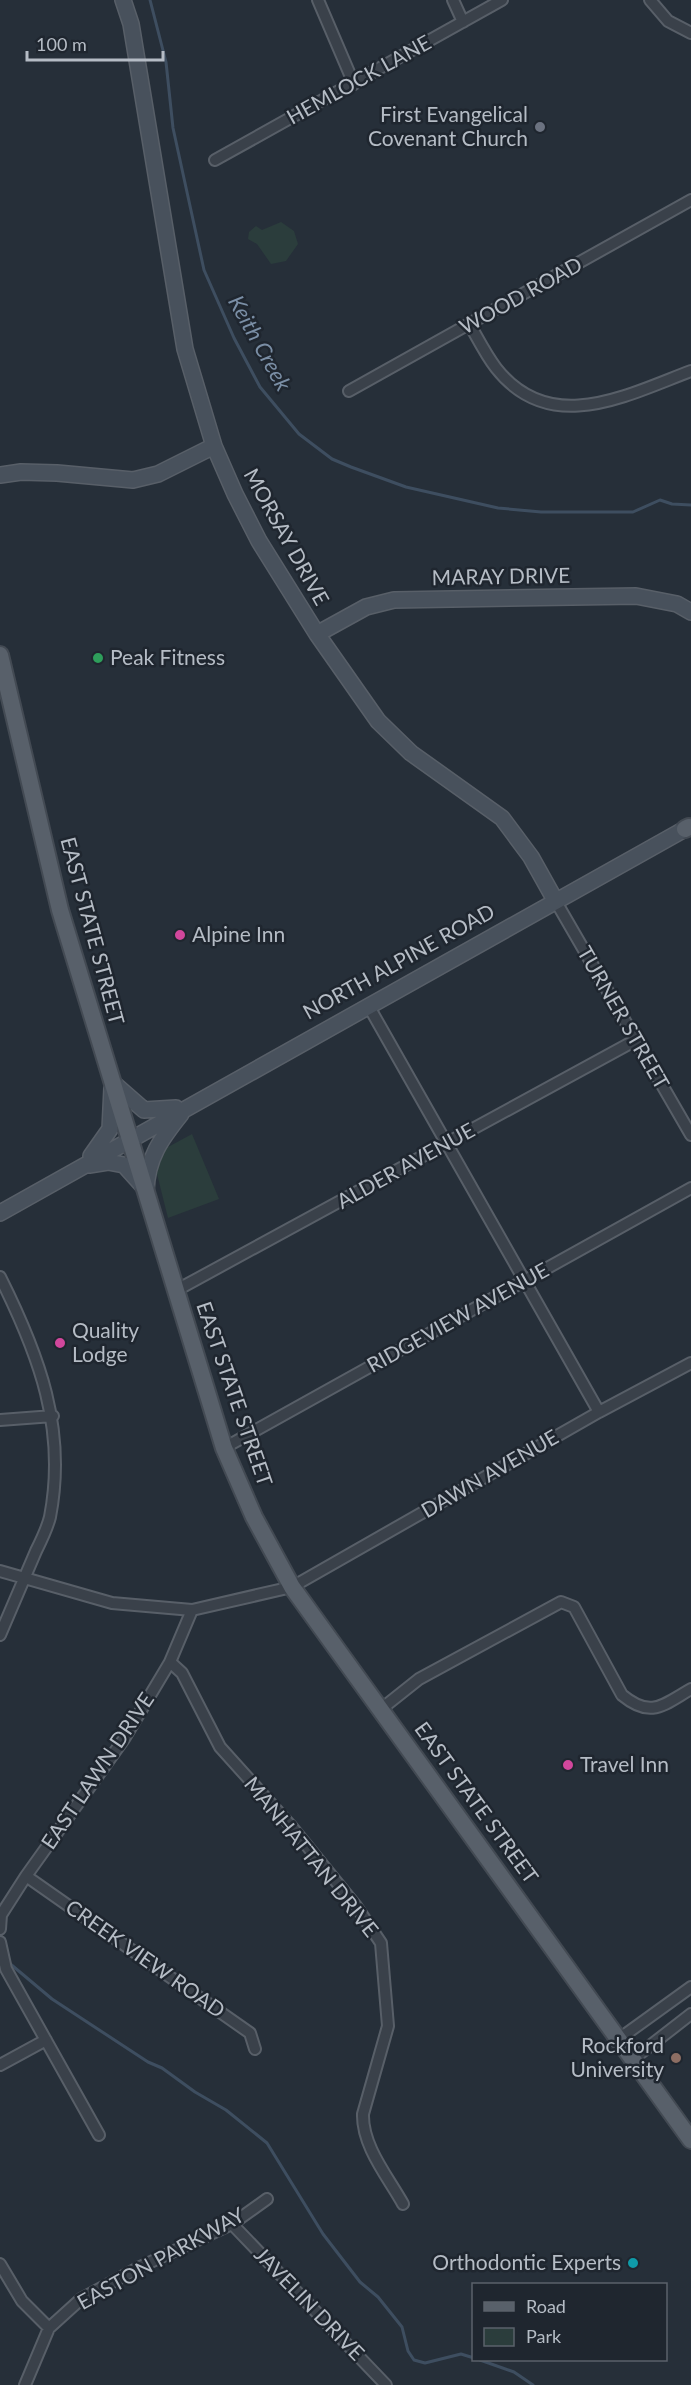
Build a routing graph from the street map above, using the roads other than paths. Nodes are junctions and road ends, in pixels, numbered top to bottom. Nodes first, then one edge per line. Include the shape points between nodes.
1 (123, 0) edge
2 (453, 0) edge
3 (502, 0) edge
4 (650, 0) edge
5 (321, 1) edge
6 (463, 22) junction
7 (691, 33) edge
8 (354, 84) junction
9 (215, 160) dead end
10 (691, 200) edge
11 (470, 325) junction
12 (691, 371) edge
13 (349, 391) dead end
14 (214, 446) junction
15 (0, 475) edge
16 (691, 612) edge
17 (317, 634) junction
18 (0, 655) edge
19 (688, 828) edge
20 (555, 900) junction
21 (368, 1005) junction
22 (636, 1040) junction
23 (112, 1082) junction
24 (186, 1107) junction
25 (691, 1135) edge
26 (129, 1139) junction
27 (446, 1145) junction
28 (80, 1167) junction
29 (691, 1188) edge
30 (146, 1194) junction
31 (0, 1214) edge
32 (0, 1276) edge
33 (525, 1281) junction
34 (175, 1291) junction
35 (691, 1363) edge
36 (599, 1412) junction
37 (53, 1416) junction
38 (0, 1420) edge
39 (224, 1448) junction
40 (0, 1571) edge
41 (25, 1578) junction
42 (292, 1587) junction
43 (192, 1610) junction
44 (0, 1635) edge
45 (170, 1662) junction
46 (691, 1689) edge
47 (380, 1710) junction
48 (26, 1876) junction
49 (0, 1929) edge
50 (0, 1942) edge
51 (691, 1988) edge
52 (691, 2014) edge
53 (619, 2038) junction
54 (46, 2040) junction
55 (255, 2049) dead end
56 (633, 2058) junction
57 (0, 2065) edge
58 (99, 2135) dead end
59 (691, 2139) edge
60 (267, 2199) dead end
61 (403, 2204) dead end
62 (232, 2224) junction
63 (0, 2264) edge
64 (49, 2328) junction
65 (25, 2385) edge
66 (386, 2385) edge

1 - 14 street, MORSAY DRIVE via 132,24 185,349
2 - 6 street
3 - 6 street, HEMLOCK LANE
4 - 7 street via 668,21
5 - 8 street
6 - 8 street, HEMLOCK LANE
8 - 9 street, HEMLOCK LANE
10 - 11 street, WOOD ROAD
11 - 12 street via 496,369 510,383 561,406 593,406
11 - 13 street, WOOD ROAD
14 - 15 street via 158,474 133,480 57,473
14 - 17 street, MORSAY DRIVE via 259,541
16 - 17 street, MARAY DRIVE via 677,604 636,596 394,600 366,607
17 - 20 street, MORSAY DRIVE via 378,721 411,753 502,818 531,857
18 - 23 main road, EAST STATE STREET via 58,903
19 - 20 street, NORTH ALPINE ROAD
20 - 21 street, NORTH ALPINE ROAD
20 - 22 street, TURNER STREET
21 - 24 street, NORTH ALPINE ROAD
21 - 27 street
22 - 25 street, TURNER STREET
22 - 27 street, ALDER AVENUE
23 - 24 street via 144,1110
23 - 26 main road, EAST STATE STREET
23 - 28 street via 110,1130
24 - 26 street, NORTH ALPINE ROAD
24 - 30 street via 157,1144 147,1174
26 - 28 street, NORTH ALPINE ROAD
26 - 30 main road, EAST STATE STREET
27 - 33 street
27 - 34 street, ALDER AVENUE
28 - 30 street via 108,1162 124,1165 131,1169
28 - 31 street, NORTH ALPINE ROAD
29 - 33 street, RIDGEVIEW AVENUE
30 - 34 main road, EAST STATE STREET
32 - 37 street via 30,1343
33 - 36 street
33 - 39 street, RIDGEVIEW AVENUE
34 - 39 main road, EAST STATE STREET
35 - 36 street, DAWN AVENUE
36 - 42 street, DAWN AVENUE
37 - 38 street
37 - 41 street via 55,1471 49,1520
39 - 42 main road, EAST STATE STREET via 254,1517
40 - 41 street, DAWN AVENUE
41 - 43 street, DAWN AVENUE via 112,1603
41 - 44 street
42 - 43 street, DAWN AVENUE
42 - 47 main road, EAST STATE STREET
43 - 45 street, EAST LAWN DRIVE
45 - 48 street, EAST LAWN DRIVE via 124,1739
45 - 61 street, MANHATTAN DRIVE via 182,1673 220,1747 291,1826 381,1943 388,2026 363,2114 363,2127
46 - 47 street via 657,1708 645,1710 632,1704 622,1695 574,1606 561,1602 419,1679
47 - 53 main road, EAST STATE STREET
48 - 49 street, EAST LAWN DRIVE via 1,1915
48 - 55 street, CREEK VIEW ROAD via 250,2033
50 - 54 street via 6,1970
51 - 53 street
52 - 56 street
53 - 56 main road, EAST STATE STREET
54 - 57 street
54 - 58 street
56 - 59 main road, EAST STATE STREET
60 - 62 street, EASTON PARKWAY
62 - 64 street, EASTON PARKWAY via 81,2299
62 - 66 street, JAVELIN DRIVE
63 - 64 street via 21,2301
64 - 65 street, EASTON PARKWAY

